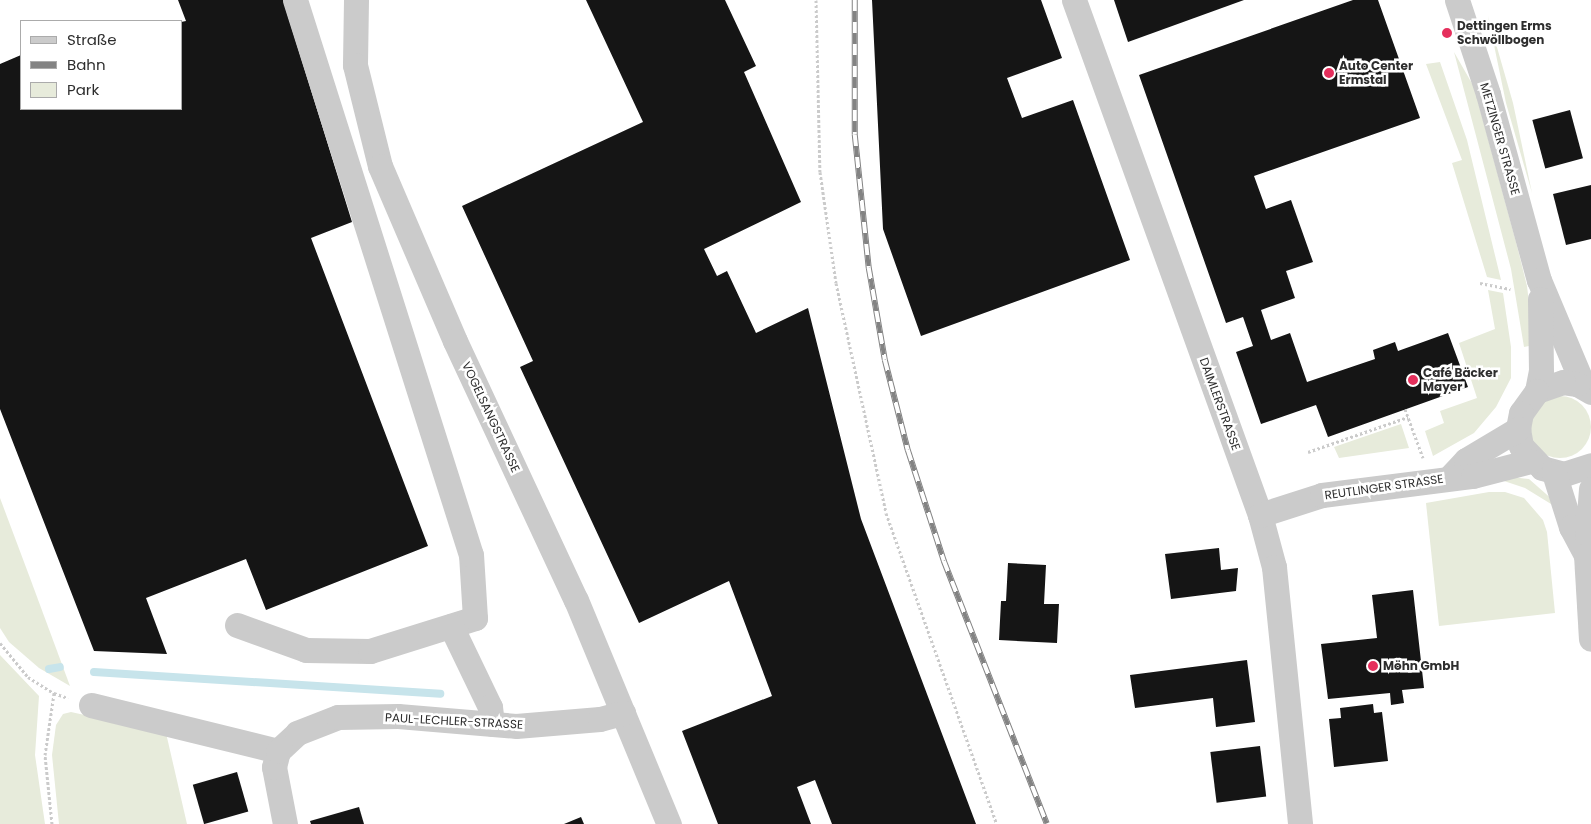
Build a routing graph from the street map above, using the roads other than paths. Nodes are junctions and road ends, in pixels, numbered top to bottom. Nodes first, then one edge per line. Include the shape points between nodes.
1 (295, 0) edge
2 (356, 0) edge
3 (1074, 0) edge
4 (1457, 0) edge
5 (1539, 280) junction
6 (1587, 389) edge
7 (1537, 391) junction
8 (1518, 429) junction
9 (1531, 460) junction
10 (1591, 465) edge
11 (1554, 473) junction
12 (1450, 477) junction
13 (1591, 489) edge
14 (1260, 515) junction
15 (1586, 555) junction
16 (237, 625) dead end
17 (451, 626) junction
18 (1591, 639) edge
19 (91, 704) road end
20 (623, 713) junction
21 (492, 724) junction
22 (278, 751) junction
23 (285, 824) edge
24 (669, 824) edge
25 (1300, 824) edge

1 - 17 street via 471,555 476,618
2 - 20 street, VOGELSANGSTRASSE via 355,65 380,166 452,333 576,600
3 - 14 street, DAIMLERSTRASSE
4 - 5 street, METZINGER STRASSE via 1490,103
5 - 6 street, METZINGER STRASSE
5 - 7 street, METZINGER STRASSE via 1541,371
6 - 7 street, METZINGER STRASSE via 1563,382
7 - 8 street, METZINGER STRASSE via 1521,412
8 - 9 street via 1521,446
8 - 12 street, REUTLINGER STRASSE via 1466,460
9 - 11 street
9 - 12 street, REUTLINGER STRASSE via 1473,476
10 - 11 street via 1574,473
11 - 15 street via 1571,527
12 - 14 street, REUTLINGER STRASSE via 1413,485 1322,495
13 - 15 street
14 - 25 street, DAIMLERSTRASSE via 1274,567
15 - 18 street
16 - 17 street via 306,650 370,651
17 - 21 street via 490,707
19 - 22 street
20 - 21 street, PAUL-LECHLER-STRASSE via 600,719 516,726
20 - 24 street, VOGELSANGSTRASSE
21 - 22 street, PAUL-LECHLER-STRASSE via 398,716 338,718 297,733
22 - 23 street via 274,767

